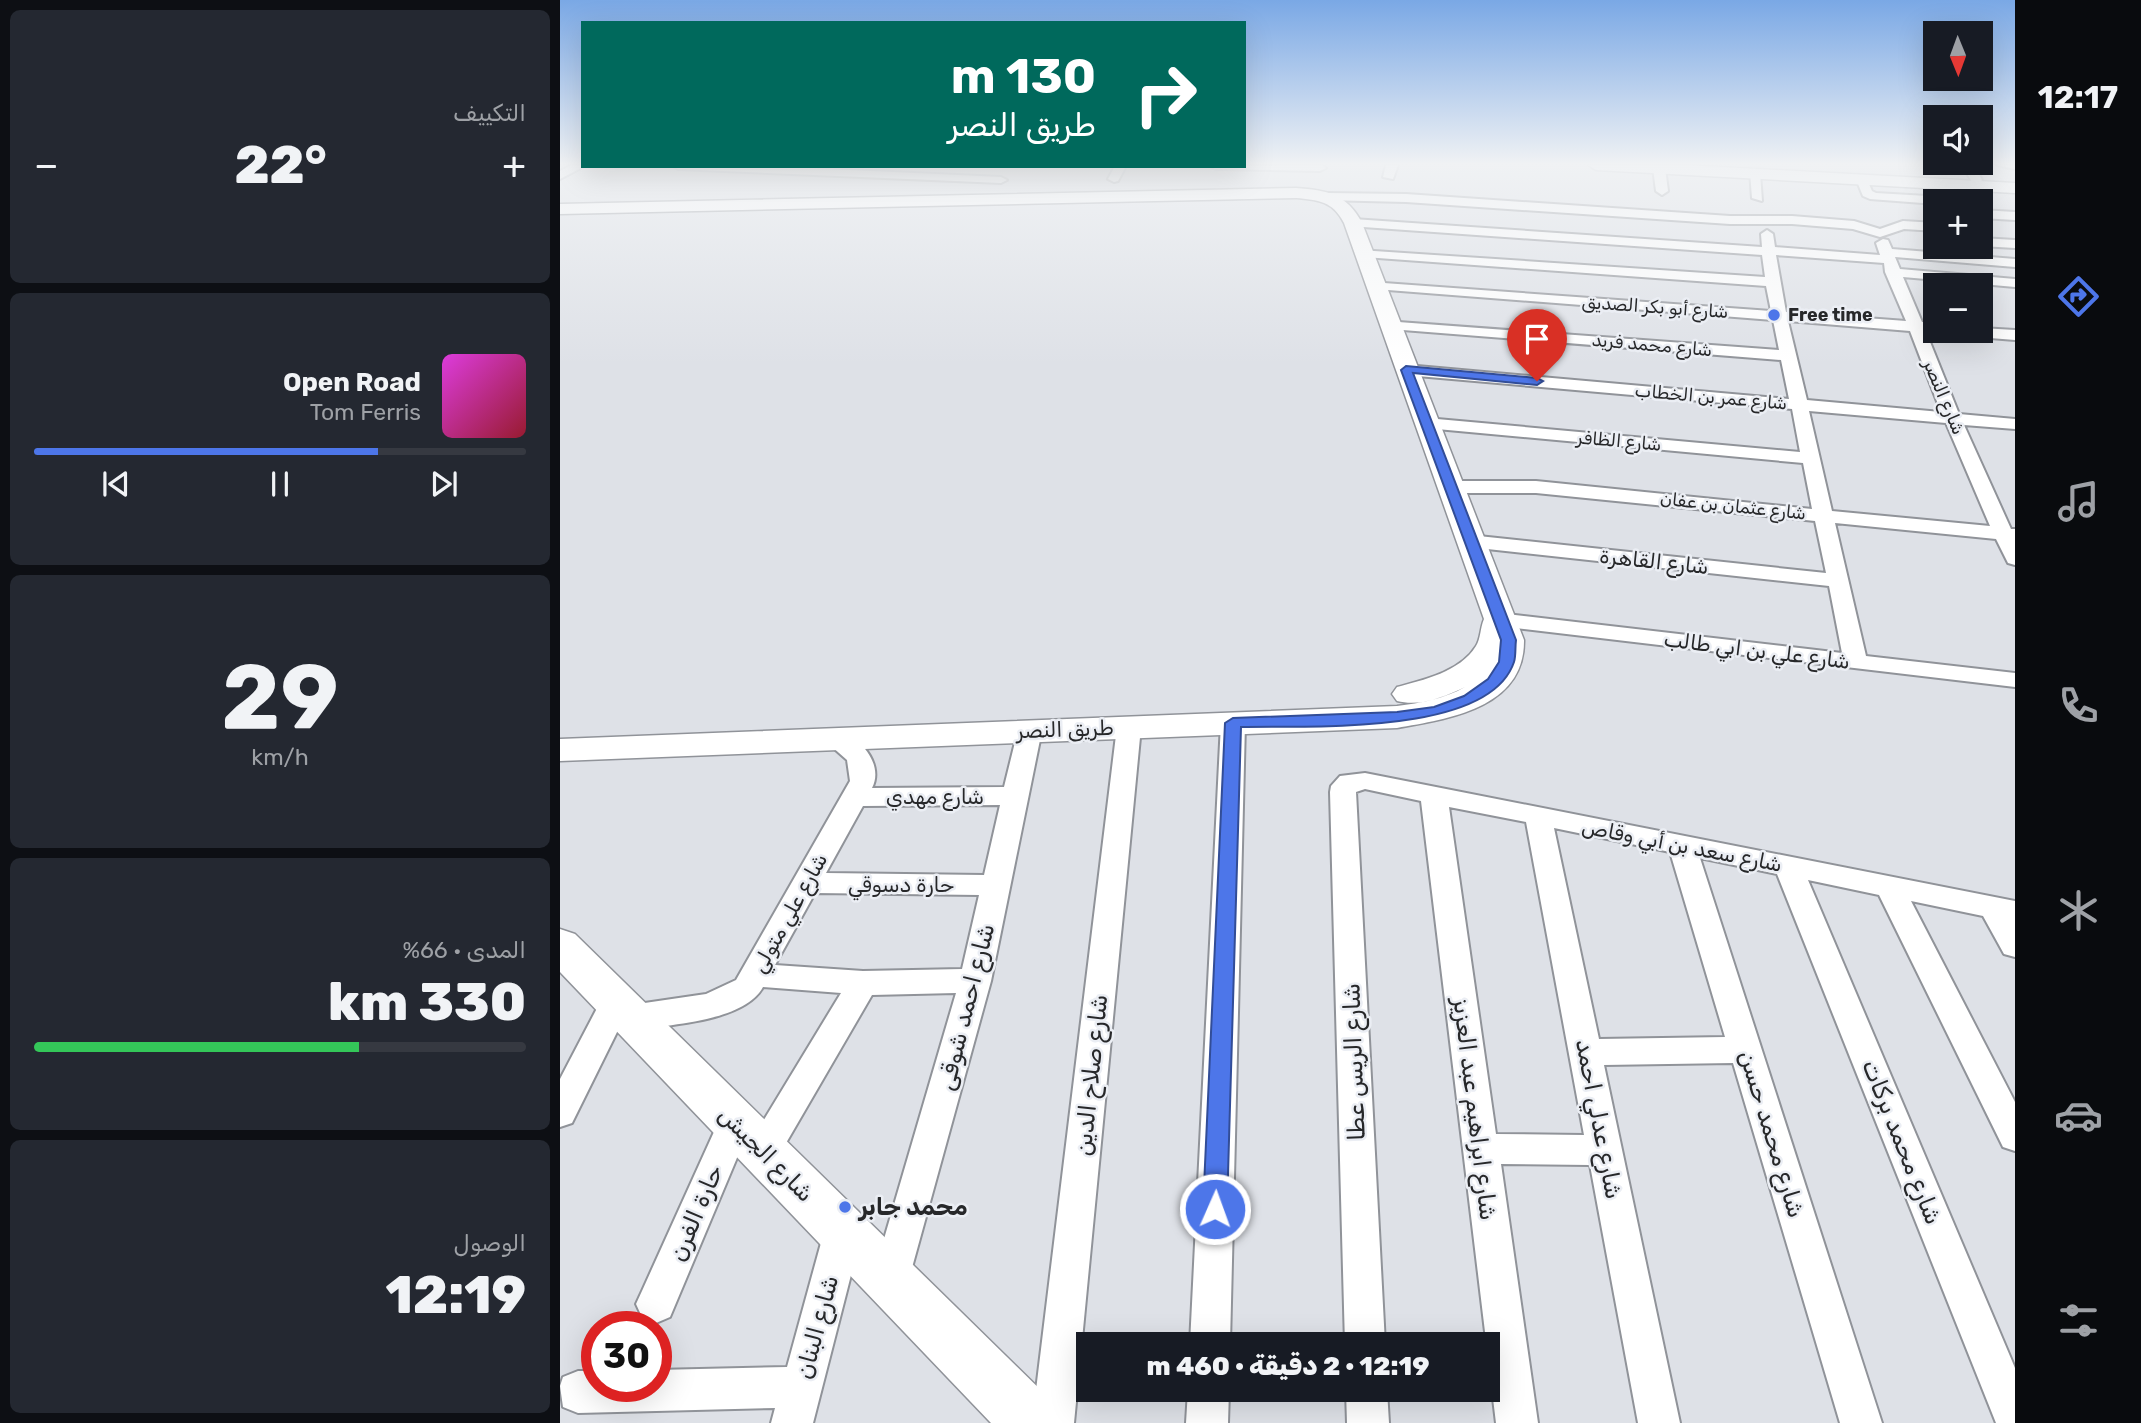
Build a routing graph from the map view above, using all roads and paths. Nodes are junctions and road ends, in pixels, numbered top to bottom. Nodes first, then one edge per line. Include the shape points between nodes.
1 (1356, 231) edge
2 (1381, 231) edge
3 (1495, 231) edge
4 (1766, 231) edge
5 (1875, 231) edge
6 (1885, 231) edge
7 (1880, 233) junction
8 (1923, 237) edge
9 (1993, 243) edge
10 (2015, 244) edge
11 (1769, 251) junction
12 (1364, 253) junction
13 (1888, 261) junction
14 (1484, 262) junction
15 (2015, 263) edge
16 (1772, 282) junction
17 (2015, 284) edge
18 (1376, 285) junction
19 (1780, 316) junction
20 (1390, 324) junction
21 (1914, 327) junction
22 (1923, 327) edge
23 (1993, 333) edge
24 (2015, 335) edge
25 (1789, 356) junction
26 (1406, 370) junction
27 (1799, 405) junction
28 (1952, 418) junction
29 (1426, 424) junction
30 (2015, 424) edge
31 (1811, 458) junction
32 (1450, 487) junction
33 (1824, 515) junction
34 (2010, 534) edge
35 (1469, 541) junction
36 (2015, 559) edge
37 (1838, 581) junction
38 (1498, 620) junction
39 (1856, 662) junction
40 (2015, 680) edge
41 (1233, 723) junction
42 (1129, 727) junction
43 (1030, 730) junction
44 (560, 738) edge
45 (835, 738) junction
46 (560, 750) edge
47 (1349, 782) joint
48 (1434, 795) junction
49 (1016, 796) junction
50 (855, 797) junction
51 (1538, 816) junction
52 (1682, 845) junction
53 (1788, 866) junction
54 (806, 883) junction
55 (996, 885) junction
56 (1889, 886) junction
57 (2004, 909) edge
58 (560, 945) edge
59 (2015, 946) edge
60 (755, 975) junction
61 (975, 982) junction
62 (863, 983) junction
63 (623, 1009) junction
64 (1746, 1049) junction
65 (1585, 1052) junction
66 (562, 1103) edge
67 (2015, 1136) edge
68 (749, 1137) junction
69 (1481, 1149) junction
70 (1605, 1150) junction
71 (843, 1232) junction
72 (891, 1280) junction
73 (656, 1304) dead end
74 (1210, 1332) edge
75 (1365, 1332) edge
76 (578, 1392) dead end
77 (1209, 1402) edge
78 (1367, 1402) edge
79 (796, 1405) edge
80 (2015, 1418) edge
81 (1032, 1423) edge
82 (1053, 1423) edge
83 (1208, 1423) edge
84 (1368, 1423) edge
85 (1517, 1423) edge
86 (1659, 1423) edge
87 (1861, 1423) edge

1 - 12 street, طريق النصر
2 - 14 street
3 - 14 street
4 - 11 street
5 - 7 street
6 - 7 street
7 - 8 street
7 - 13 street, شارع النصر
9 - 10 street
11 - 13 street
11 - 14 street
11 - 16 street
12 - 14 street
12 - 18 street, طريق النصر
13 - 15 street
13 - 17 street
13 - 21 street, شارع النصر
14 - 16 street
14 - 18 street, شارع أبو بكر الصديق
14 - 19 street, شارع أبو بكر الصديق
16 - 19 street
18 - 20 street, طريق النصر
19 - 21 street, شارع أبو بكر الصديق
19 - 25 street
20 - 25 street, شارع محمد فريد
20 - 26 street, طريق النصر
21 - 22 street, شارع أبو بكر الصديق
21 - 28 street, شارع النصر
23 - 24 street
25 - 27 street
26 - 27 street, شارع عمر بن الخطاب
26 - 29 street, طريق النصر
27 - 28 street, شارع عمر بن الخطاب
27 - 31 street
28 - 30 street, شارع عمر بن الخطاب
28 - 34 street, شارع النصر
29 - 31 street, شارع الظافر
29 - 32 street, طريق النصر
31 - 33 street
32 - 33 street, شارع عثمان بن عفان via 1536,487
32 - 35 street, طريق النصر
33 - 34 street, شارع عثمان بن عفان
33 - 37 street
34 - 36 street, شارع النصر
35 - 37 street, شارع القاهرة
35 - 38 street, طريق النصر
37 - 39 street
38 - 39 street, شارع علي بن ابي طالب
38 - 41 street, طريق النصر via 1508,640 1507,662 1494,682 1470,699 1437,711 1397,717
38 - 44 street, طريق النصر via 1492,649 1465,674 1420,692 1365,700
39 - 40 street, شارع علي بن ابي طالب
41 - 42 street, طريق النصر
41 - 74 street
42 - 43 street, طريق النصر
42 - 82 street, شارع صلاح الدين
43 - 45 street, طريق النصر
43 - 49 street, شارع احمد شوقى
45 - 46 street, طريق النصر
45 - 50 street, شارع علي متولي via 857,752 863,765 863,781
47 - 48 street, شارع سعد بن أبي وقاص
47 - 75 street, شارع الريس عطا via 1343,792
48 - 51 street, شارع سعد بن أبي وقاص
48 - 69 street, شارع ابراهيم عبد العزيز
49 - 50 street, شارع مهدي
49 - 55 street, شارع احمد شوقى
50 - 54 street, شارع علي متولي
51 - 52 street, شارع سعد بن أبي وقاص
51 - 65 street, شارع عدلي احمد
52 - 53 street, شارع سعد بن أبي وقاص
52 - 64 street, شارع محمد حسن
53 - 56 street, شارع سعد بن أبي وقاص
53 - 80 street, شارع محمد بركات
54 - 55 street, حارة دسوقي
54 - 60 street, شارع علي متولي
55 - 61 street, شارع احمد شوقى
56 - 57 street, شارع سعد بن أبي وقاص
56 - 67 street
57 - 59 street
58 - 63 street, شارع الجيش
60 - 62 street
60 - 63 street, شارع علي متولي via 732,999 713,1005
61 - 62 street
61 - 72 street, شارع احمد شوقى
62 - 68 street, حارة الفرن
63 - 66 street
63 - 68 street, شارع الجيش
64 - 65 street
64 - 87 street, شارع محمد حسن
65 - 70 street, شارع عدلي احمد
68 - 71 street, شارع الجيش
68 - 73 street, حارة الفرن
69 - 70 street
69 - 85 street, شارع ابراهيم عبد العزيز
70 - 86 street, شارع عدلي احمد
71 - 72 street, شارع الجيش
71 - 79 street, شارع البنان
72 - 81 street, شارع الجيش
76 - 79 street
77 - 83 street
78 - 84 street

